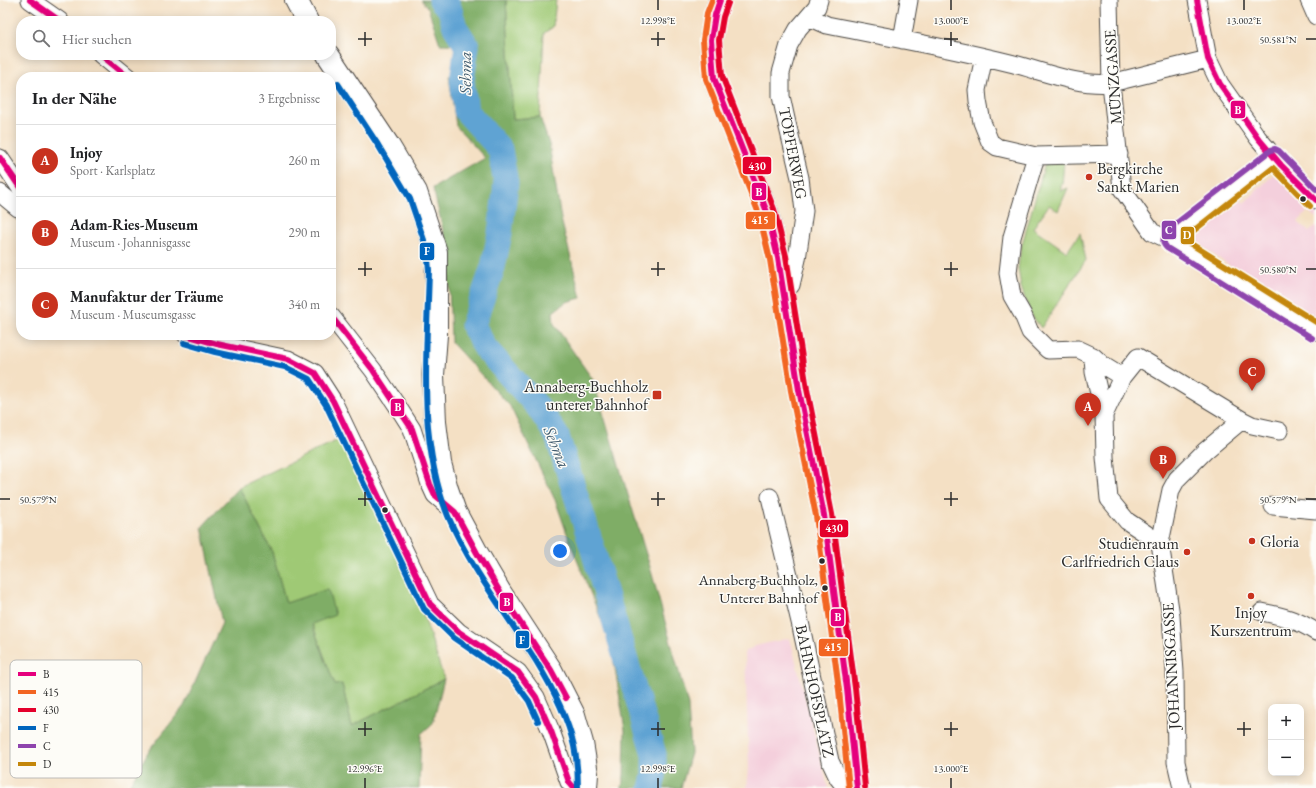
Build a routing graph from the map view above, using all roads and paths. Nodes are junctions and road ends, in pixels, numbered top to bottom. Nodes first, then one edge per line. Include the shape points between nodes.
1 (31, 0) edge
2 (296, 0) edge
3 (720, 0) edge
4 (909, 0) edge
5 (1109, 0) edge
6 (1197, 0) edge
7 (1309, 0) edge
8 (815, 8) edge
9 (53, 16) edge
10 (304, 16) edge
11 (1316, 16) edge
12 (902, 40) junction
13 (984, 57) junction
14 (1208, 59) junction
15 (107, 60) edge
16 (331, 60) edge
17 (122, 72) edge
18 (1112, 83) junction
19 (1119, 154) junction
20 (1036, 156) junction
21 (1274, 157) junction
22 (0, 158) edge
23 (16, 182) edge
24 (0, 193) edge
25 (1316, 200) edge
26 (16, 206) edge
27 (1172, 241) junction
28 (784, 293) junction
29 (336, 322) edge
30 (1316, 331) edge
31 (203, 340) edge
32 (1093, 356) junction
33 (1122, 377) junction
34 (1104, 415) junction
35 (1242, 420) junction
36 (1279, 431) dead end
37 (770, 497) dead end
38 (1273, 506) dead end
39 (1316, 510) edge
40 (456, 512) junction
41 (1160, 543) junction
42 (1262, 612) dead end
43 (1316, 632) edge
44 (830, 761) junction
45 (574, 788) edge
46 (586, 788) edge
47 (832, 788) edge
48 (846, 788) edge
49 (857, 788) edge
50 (1182, 788) edge

1 - 9 street
2 - 10 main road
3 - 28 main road via 711,40 714,78 767,212
4 - 12 street
5 - 18 street, MÜNZGASSE
6 - 14 street
7 - 11 street
8 - 12 street via 827,25
8 - 28 street, TÖPFERWEG via 789,45 781,73 781,96 800,178 804,211 791,286
12 - 13 street
13 - 18 street via 1079,82
13 - 20 street via 977,90 982,122 990,142 996,147
14 - 18 street
14 - 21 street via 1220,84
15 - 17 street
16 - 40 main road via 416,192 436,252 436,335 433,375 435,422 440,463
18 - 19 street, MÜNZGASSE
19 - 20 street
19 - 27 street, MÜNZGASSE via 1122,189 1152,232
20 - 32 street via 1012,237 1008,273 1012,296 1030,332 1048,350 1078,348
21 - 25 street
21 - 27 street via 1179,230
22 - 23 street
24 - 26 street
27 - 30 street, MÜNZGASSE
28 - 49 main road via 799,390 824,515
29 - 40 street via 373,370 412,428 435,495
31 - 45 street via 288,359 315,373 333,401 430,604 459,632 518,672 536,697 569,782
32 - 33 street
32 - 34 street
33 - 34 street
33 - 35 street via 1138,357
34 - 41 street via 1109,499 1127,521
35 - 36 street
35 - 41 street, JOHANNISGASSE via 1177,479 1171,490
37 - 44 street, BAHNHOFSPLATZ
38 - 39 street
40 - 46 main road via 500,592 551,670 574,715 582,743
41 - 50 street, JOHANNISGASSE via 1171,616 1175,672 1176,762
42 - 43 street via 1285,617
44 - 47 street
44 - 48 street, BAHNHOFSPLATZ

